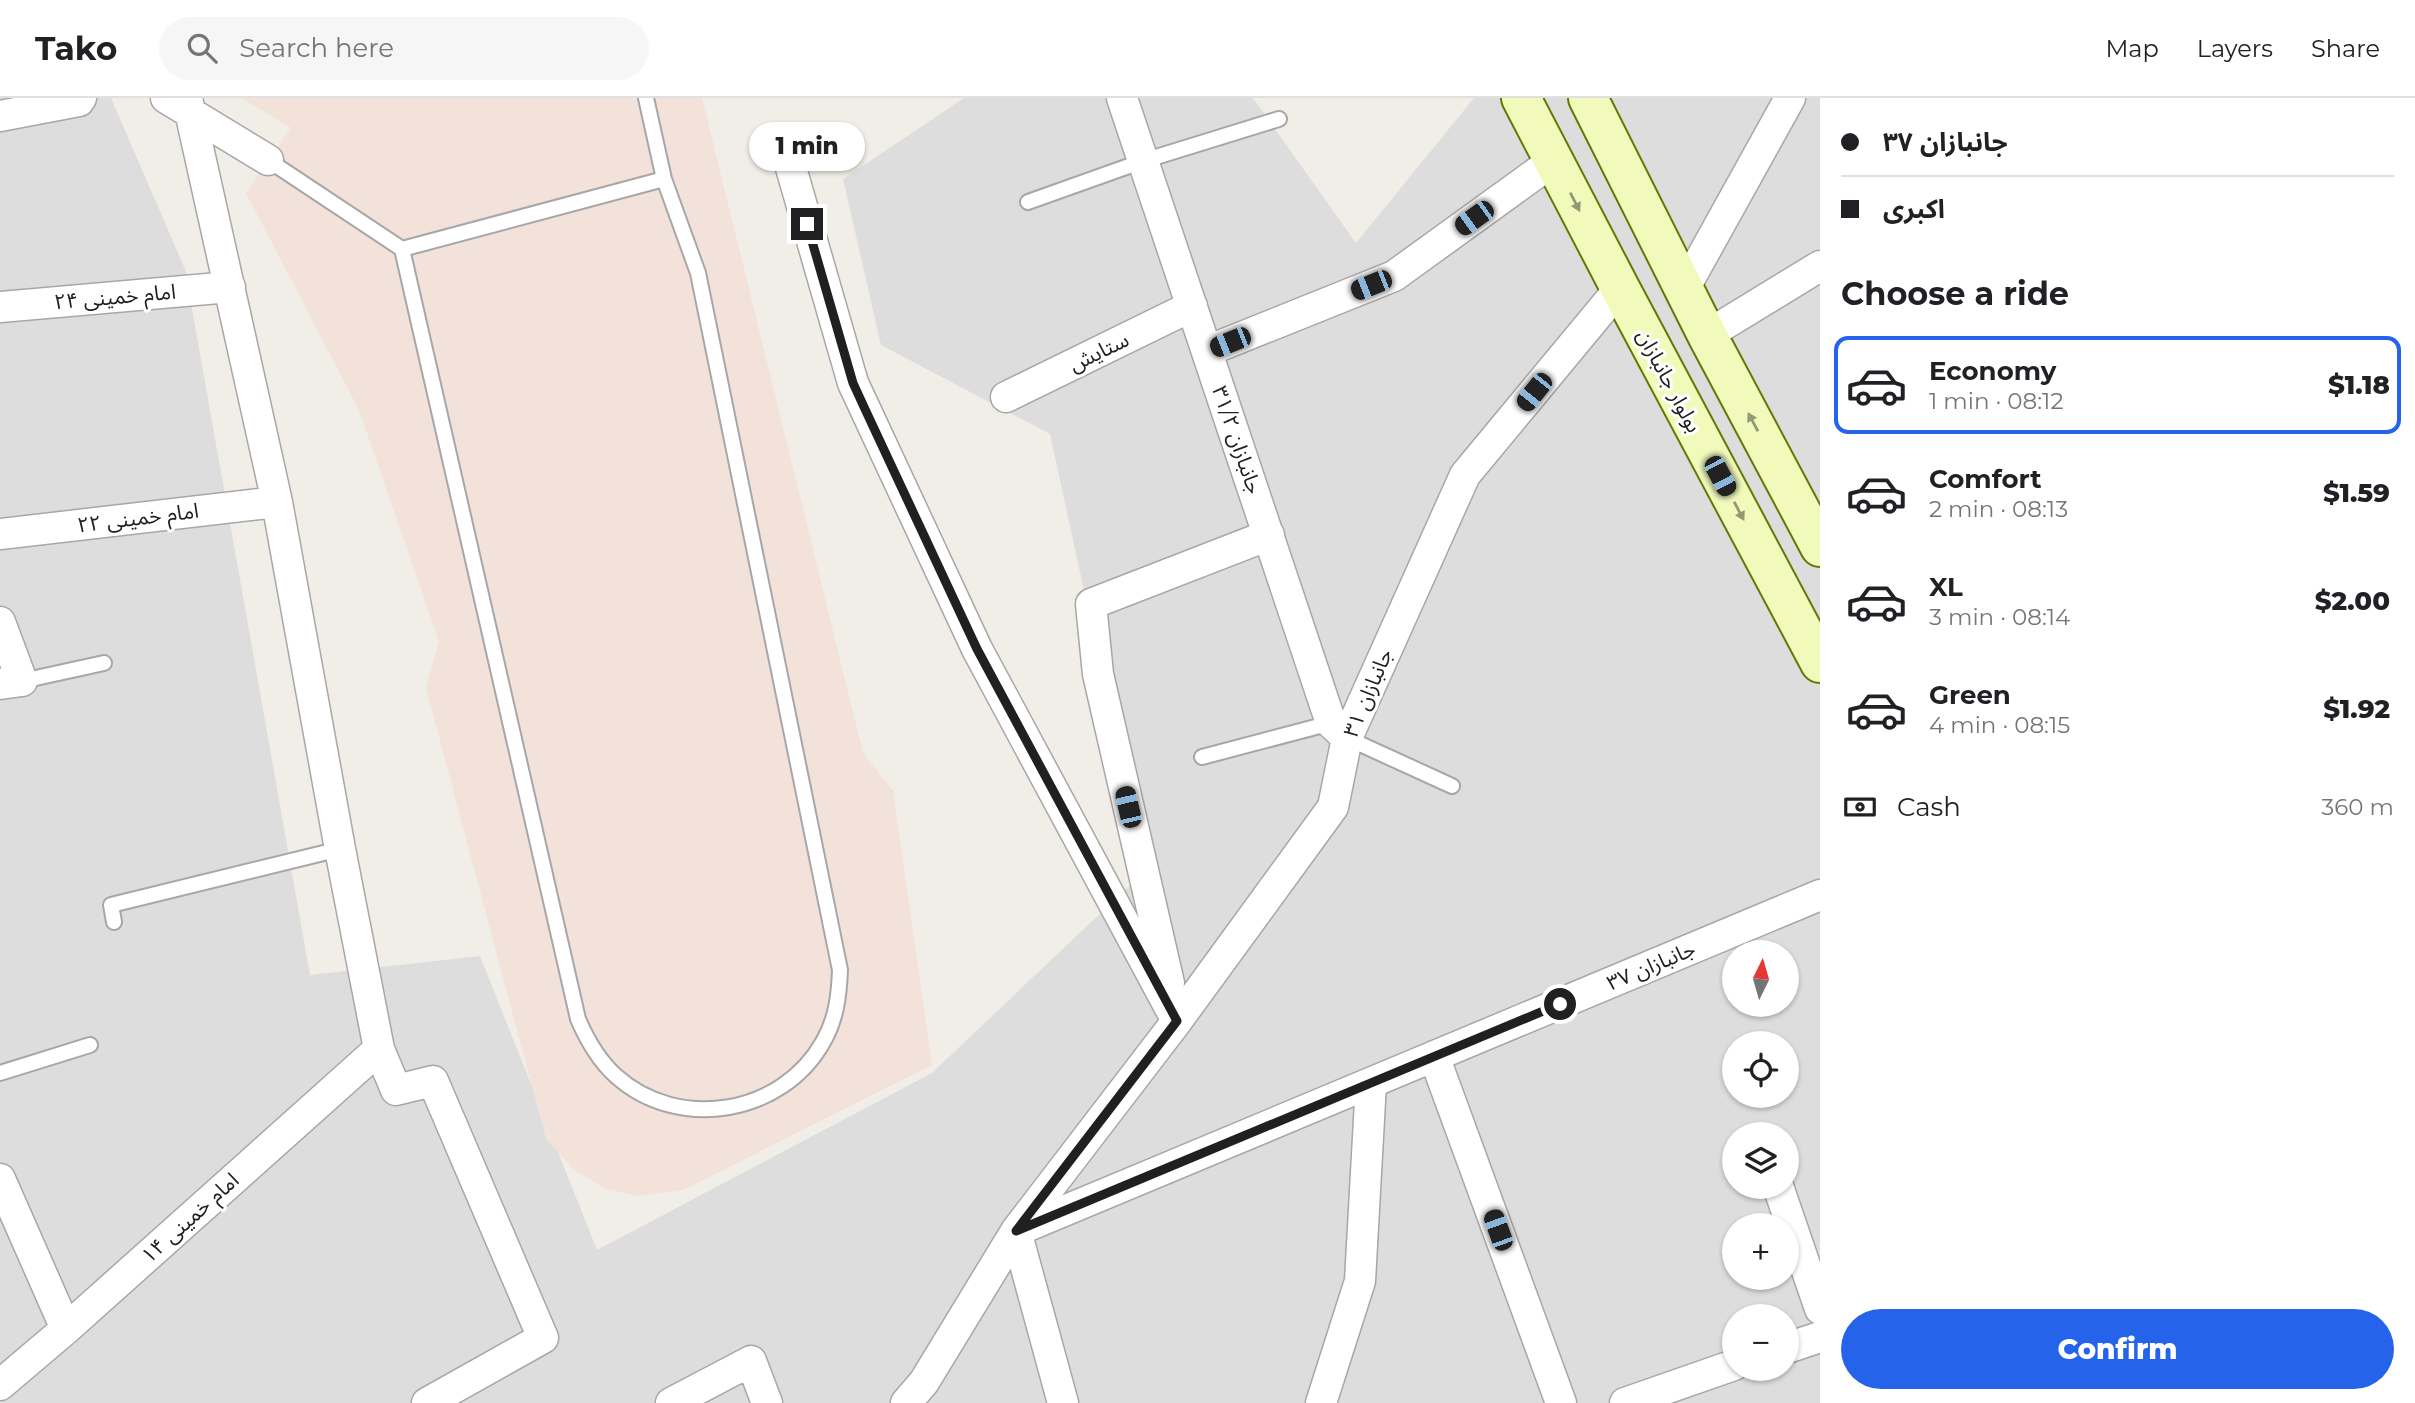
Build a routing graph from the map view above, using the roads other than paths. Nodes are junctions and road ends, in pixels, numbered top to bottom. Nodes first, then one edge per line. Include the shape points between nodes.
1 (81, 98) edge
2 (646, 98) edge
3 (1122, 98) edge
4 (1521, 98) edge
5 (1588, 98) edge
6 (1790, 98) edge
7 (181, 103) edge
8 (0, 117) edge
9 (1279, 119) dead end
10 (787, 154) dead end
11 (268, 160) joint
12 (1143, 160) junction
13 (1553, 161) junction
14 (664, 179) junction
15 (1028, 202) dead end
16 (402, 249) junction
17 (1820, 267) edge
18 (230, 287) junction
19 (1620, 288) junction
20 (1684, 289) junction
21 (1192, 306) junction
22 (0, 307) edge
23 (1707, 335) junction
24 (1207, 351) junction
25 (1006, 397) dead end
26 (277, 502) junction
27 (0, 534) edge
28 (1269, 535) junction
29 (1820, 547) edge
30 (0, 622) edge
31 (104, 663) dead end
32 (1820, 663) edge
33 (11, 683) edge
34 (1339, 731) junction
35 (1202, 757) dead end
36 (1452, 786) dead end
37 (340, 849) junction
38 (1820, 895) edge
39 (114, 922) dead end
40 (1177, 1021) junction
41 (90, 1045) dead end
42 (379, 1049) junction
43 (1434, 1056) junction
44 (0, 1073) edge
45 (1371, 1083) junction
46 (2, 1190) edge
47 (1783, 1199) edge
48 (1016, 1231) junction
49 (1817, 1292) edge
50 (66, 1329) junction
51 (1820, 1336) edge
52 (1799, 1344) edge
53 (1722, 1371) edge
54 (0, 1385) edge
55 (1678, 1394) edge
56 (427, 1403) edge
57 (671, 1403) edge
58 (767, 1403) edge
59 (906, 1403) edge
60 (1063, 1403) edge
61 (1321, 1403) edge
62 (1561, 1403) edge
63 (1625, 1403) edge

1 - 8 street
2 - 14 lane
3 - 12 street, جانبازان ۳۱/۲
4 - 13 main road, بولوار جانبازان
5 - 20 main road
6 - 20 street
7 - 11 street
7 - 18 street
9 - 12 lane
10 - 40 street via 853,383 977,649
11 - 16 lane
12 - 15 lane
12 - 21 street, جانبازان ۳۱/۲
13 -> 19 main road, بولوار جانبازان
13 - 24 street via 1394,276
14 - 16 lane
14 - 16 lane via 698,273 840,970 839,995 823,1042 791,1080 748,1104 700,1110 655,1101 615,1076 578,1019
17 - 23 street
18 - 22 street, امام خمینی ۲۴
18 - 26 street
19 -> 32 main road, بولوار جانبازان
19 - 34 street, جانبازان ۳۱ via 1465,475
20 - 23 main road
21 - 24 street, جانبازان ۳۱/۲
21 - 25 street, ستایش
29 -> 23 main road
24 - 28 street, جانبازان ۳۱/۲
26 - 27 street, امام خمینی ۲۲
26 - 37 street
28 - 34 street, جانبازان ۳۱/۲
28 - 40 street via 1091,604 1098,674
30 - 33 street
31 - 33 lane
34 - 35 lane
34 - 36 lane
34 - 40 street, جانبازان ۳۱ via 1333,807
37 - 39 lane via 111,905
37 - 42 street
38 - 43 street, جانبازان ۳۷
40 - 48 street, جانبازان ۳۱
41 - 44 lane
42 - 50 street, امام خمینی ۱۴
42 - 56 street via 396,1090 433,1081 543,1338
43 - 45 street, جانبازان ۳۷
43 - 62 street
45 - 48 street, جانبازان ۳۷
45 - 61 street via 1360,1282
46 - 50 street
47 - 49 street
48 - 59 street, جانبازان ۳۱ via 924,1382
48 - 60 street
50 - 54 street, امام خمینی ۱۴
51 - 52 street
53 - 55 street
55 - 63 street
57 - 58 street via 751,1361

